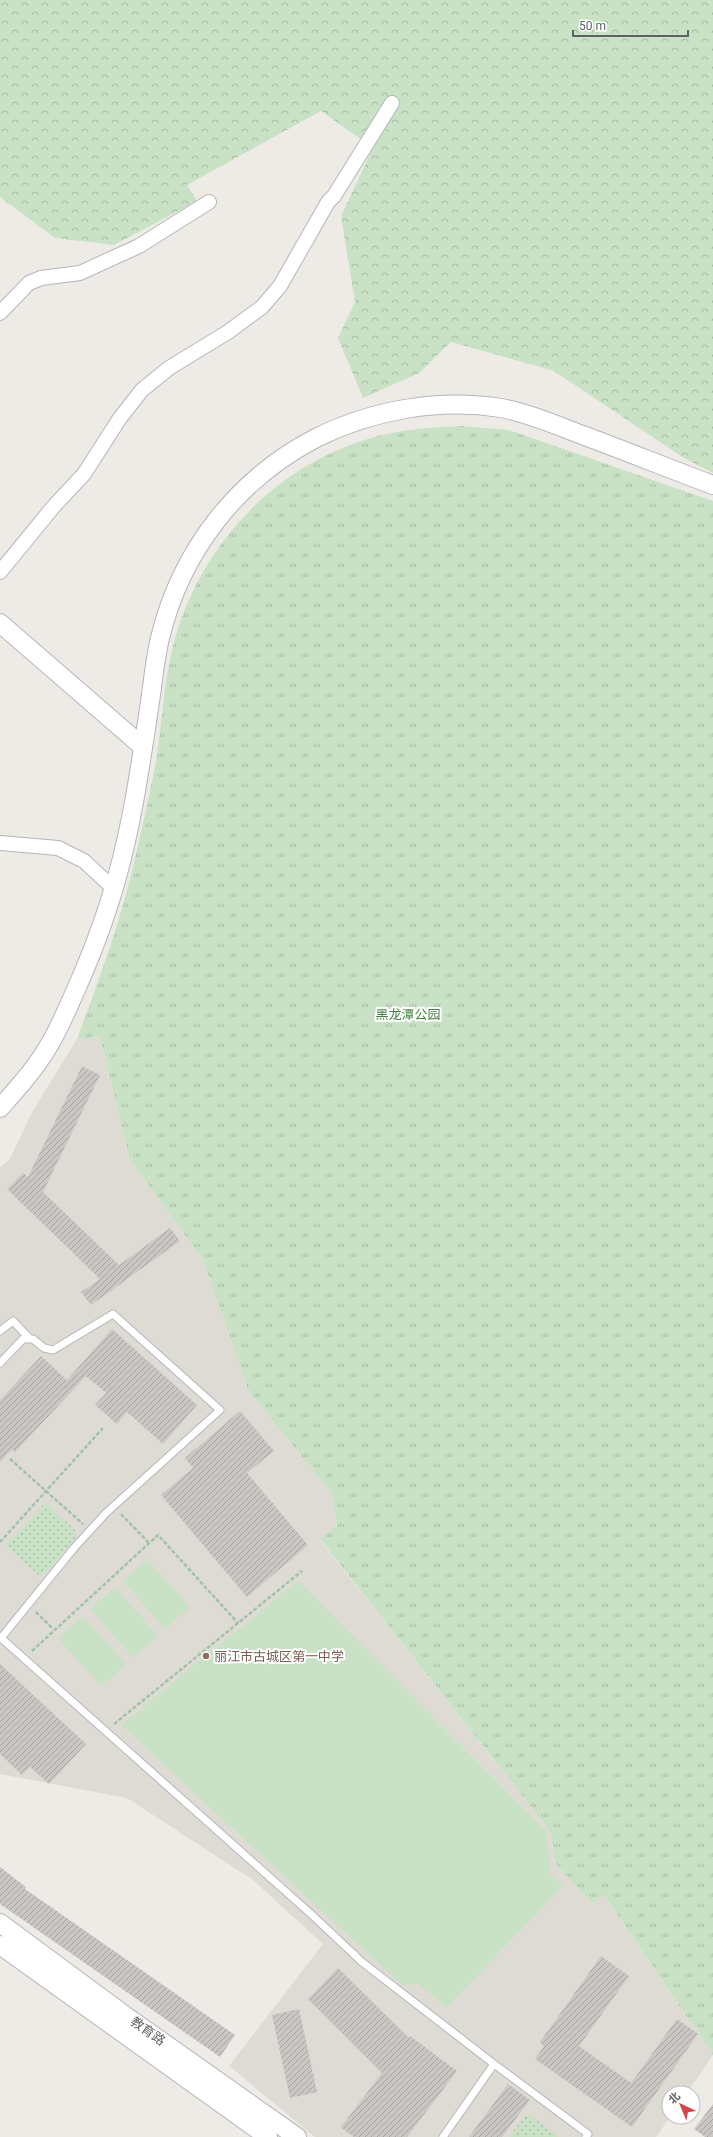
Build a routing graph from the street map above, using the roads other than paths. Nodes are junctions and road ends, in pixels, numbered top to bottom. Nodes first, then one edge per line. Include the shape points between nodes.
1 (392, 103) dead end
2 (209, 202) dead end
3 (0, 313) edge
4 (713, 484) edge
5 (0, 572) edge
6 (0, 623) edge
7 (143, 747) junction
8 (0, 843) edge
9 (114, 889) junction
10 (0, 1108) edge
11 (0, 1331) edge
12 (29, 1338) junction
13 (0, 1363) edge
14 (1, 1637) edge
15 (0, 1923) edge
16 (0, 1945) edge
17 (494, 2064) junction
18 (268, 2137) edge
19 (297, 2137) edge
20 (443, 2137) edge
21 (586, 2137) edge

1 - 5 street via 328,202 280,286 250,318 170,368 142,390 120,418 84,474
2 - 3 street via 139,246 80,273 41,278 29,283
4 - 7 street via 548,422 503,409 477,406 423,406 371,416 324,434 284,457 248,485 220,516 196,550 174,594 160,640
6 - 7 street
7 - 9 street via 126,846
8 - 9 street via 58,848 84,861
9 - 10 street via 82,975 48,1047
11 - 12 lane via 13,1321
12 - 13 lane via 23,1339
12 - 14 lane via 44,1348 53,1350 113,1314 220,1410 114,1506
14 - 17 lane via 362,1962
15 - 19 street, 教育路
16 - 18 street, 教育路
17 - 20 lane
17 - 21 lane via 588,2134

